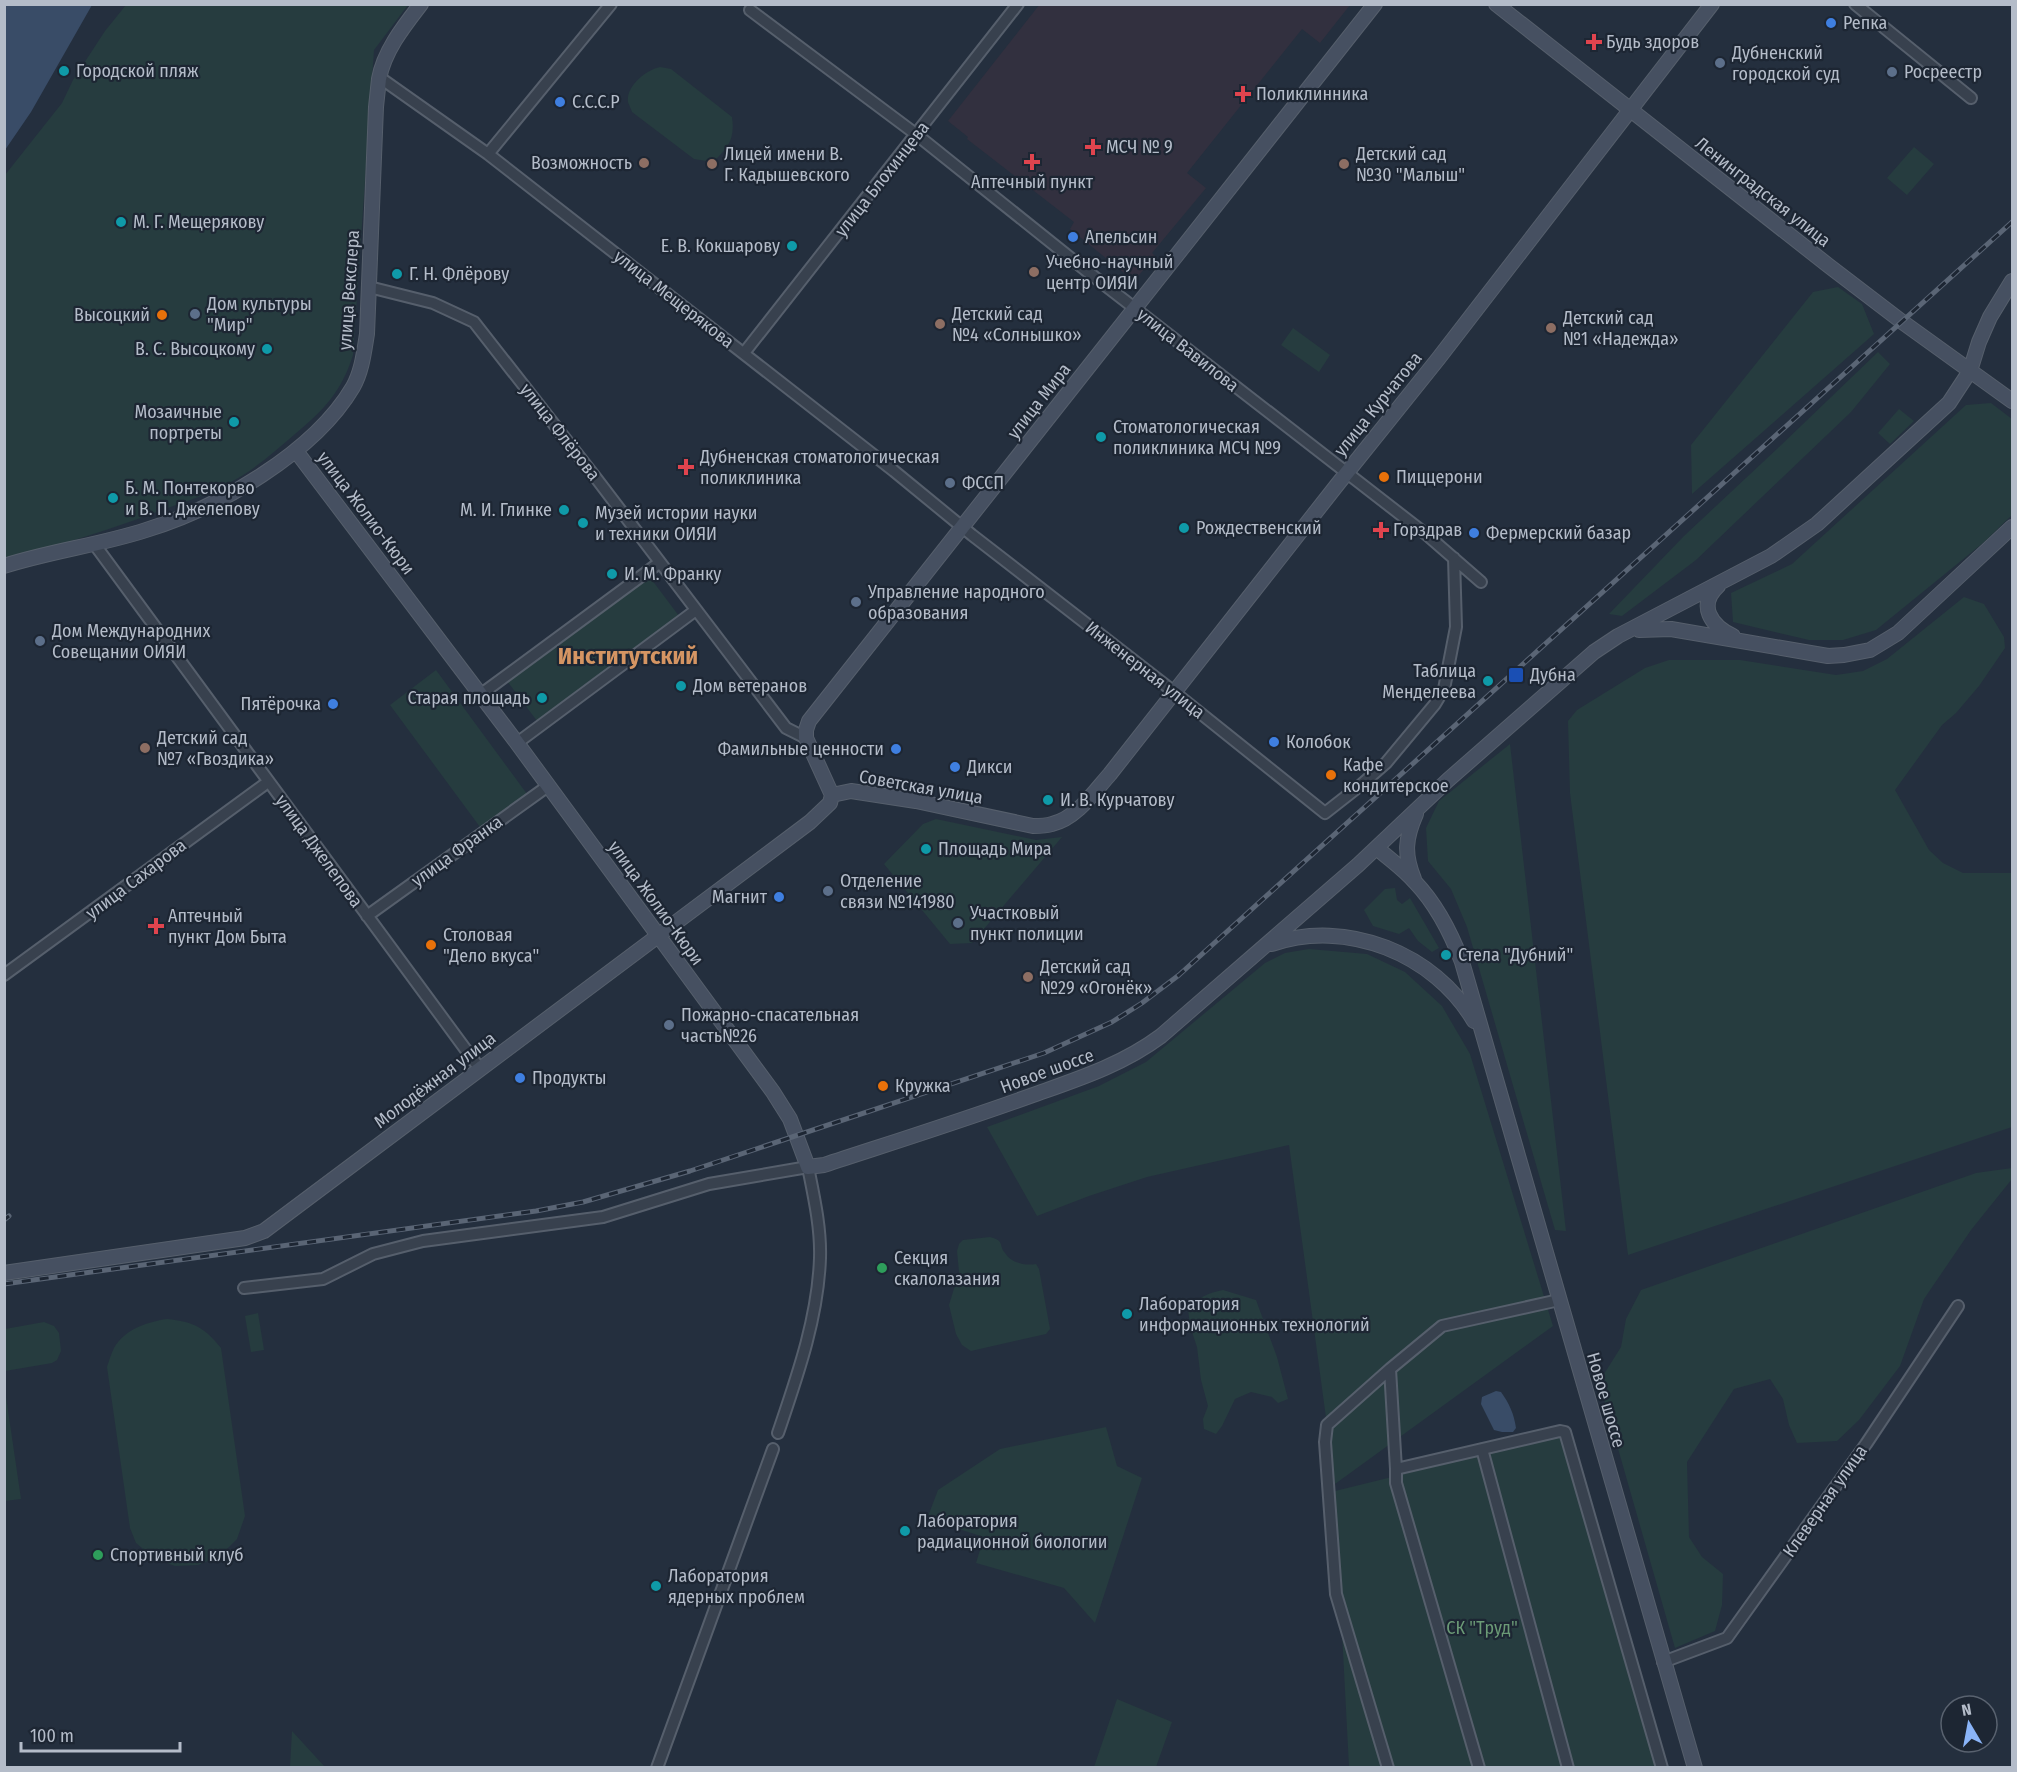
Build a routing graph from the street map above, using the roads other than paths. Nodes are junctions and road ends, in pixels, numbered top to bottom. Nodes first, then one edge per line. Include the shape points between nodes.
1 (421, 4) edge
2 (611, 4) edge
3 (1018, 4) edge
4 (1375, 4) edge
5 (1496, 4) edge
6 (1713, 4) edge
7 (1856, 4) edge
8 (750, 10) dead end
9 (380, 77) junction
10 (1971, 99) dead end
11 (1630, 110) junction
12 (917, 135) junction
13 (488, 154) junction
14 (2013, 281) edge
15 (369, 287) junction
16 (1134, 308) junction
17 (744, 353) junction
18 (1970, 371) junction
19 (2013, 401) edge
20 (296, 451) junction
21 (1347, 472) junction
22 (2013, 527) edge
23 (964, 528) junction
24 (95, 545) junction
25 (1454, 558) junction
26 (659, 563) junction
27 (4, 566) edge
28 (1481, 582) dead end
29 (1719, 584) junction
30 (696, 610) junction
31 (1629, 632) junction
32 (1752, 643) junction
33 (1175, 692) junction
34 (480, 695) junction
35 (806, 738) junction
36 (516, 743) junction
37 (268, 782) junction
38 (548, 786) junction
39 (832, 795) junction
40 (1418, 808) junction
41 (1065, 819) joint
42 (1377, 848) junction
43 (1415, 881) junction
44 (1305, 912) junction
45 (367, 916) junction
46 (657, 935) junction
47 (1325, 936) junction
48 (1265, 947) junction
49 (1462, 962) junction
50 (4, 975) edge
51 (1438, 977) junction
52 (1484, 1041) junction
53 (480, 1070) junction
54 (808, 1167) junction
55 (4, 1273) edge
56 (244, 1288) dead end
57 (1559, 1300) junction
58 (1958, 1306) dead end
59 (1390, 1369) junction
60 (778, 1433) dead end
61 (773, 1449) dead end
62 (1482, 1449) junction
63 (1396, 1469) junction
64 (1663, 1662) junction
65 (657, 1767) edge
66 (1388, 1767) edge
67 (1479, 1767) edge
68 (1568, 1767) edge
69 (1662, 1767) edge
70 (1695, 1767) edge

1 - 9 main road, улица Векслера via 386,58
2 - 13 street
3 - 12 street, улица Блохинцева
4 - 16 main road, улица Мира
5 - 11 main road, Ленинградская улица
6 - 11 main road, улица Курчатова
7 - 10 street
8 - 12 street, улица Вавилова
9 - 13 street, улица Мещерякова
9 - 15 main road, улица Векслера
11 - 18 main road, Ленинградская улица
11 - 21 main road, улица Курчатова
12 - 16 street, улица Вавилова
12 - 17 street, улица Блохинцева
13 - 17 street, улица Мещерякова
14 - 18 main road via 1990,317
15 - 20 main road, улица Векслера via 367,334 354,385 340,406
15 - 26 street, улица Флёрова via 433,303 474,322
16 - 21 street, улица Вавилова
16 - 23 main road, улица Мира
17 - 23 street, улица Мещерякова
18 - 19 main road, Ленинградская улица
18 - 29 main road via 1949,403 1817,524 1771,556
20 - 24 main road, улица Векслера via 226,496 189,514
20 - 34 main road, улица Жолио-Кюри
21 - 25 street, улица Вавилова
21 - 33 main road, улица Курчатова
22 - 32 main road via 1898,633 1870,650 1828,656
23 - 33 street, Инженерная улица
23 - 35 main road, улица Мира via 819,708 806,730
24 - 27 main road, улица Векслера
24 - 37 street, улица Джелепова
25 - 28 street, улица Вавилова
25 - 33 street, Инженерная улица via 1456,627 1444,689 1386,763 1325,813
26 - 30 street, улица Флёрова
26 - 34 street
29 - 31 main road
29 - 32 main road via 1708,602 1712,621
30 - 35 street, улица Флёрова via 786,728
30 - 36 street
31 - 32 main road via 1671,629
31 - 40 main road via 1594,652
33 - 41 main road, улица Курчатова via 1110,774
34 - 36 main road, улица Жолио-Кюри
35 - 39 main road, Советская улица
36 - 38 main road, улица Жолио-Кюри
37 - 45 street, улица Джелепова
37 - 50 street, улица Сахарова
38 - 45 street, улица Франка
38 - 46 main road, улица Жолио-Кюри
39 - 41 main road, Советская улица via 851,792 929,804 1033,826
39 - 46 main road, Молодёжная улица via 830,803 810,822
40 - 42 main road
40 - 43 main road, Новое шоссе via 1406,845
42 - 43 main road, Новое шоссе
42 - 44 main road, Новое шоссе
43 - 49 main road, Новое шоссе via 1443,920
44 - 47 main road via 1312,930
44 - 48 main road, Новое шоссе
45 - 53 street, улица Джелепова
46 - 53 main road, Молодёжная улица
46 - 54 main road, улица Жолио-Кюри via 773,1092 790,1119
47 - 48 main road, Новое шоссе via 1293,938
47 - 51 main road, Новое шоссе via 1390,949
48 - 54 main road, Новое шоссе via 1161,1036 1112,1066 997,1108
49 - 51 main road via 1451,978
49 - 52 main road, Новое шоссе
51 - 52 main road, Новое шоссе via 1469,1012
52 - 57 main road, Новое шоссе
53 - 55 main road, Молодёжная улица via 264,1231 245,1238
54 - 56 street via 709,1184 603,1217 423,1241 373,1254 323,1279
54 - 60 street, улица Жолио-Кюри via 819,1235 819,1279 803,1353
57 - 59 street via 1442,1326
57 - 64 main road, Новое шоссе
58 - 64 street, Клеверная улица via 1860,1453 1727,1638
59 - 63 street
59 - 66 street via 1327,1425 1325,1442 1336,1594
61 - 65 street
62 - 63 street
62 - 68 street
62 - 69 street via 1565,1432
63 - 67 street via 1396,1483
64 - 70 main road, Новое шоссе

